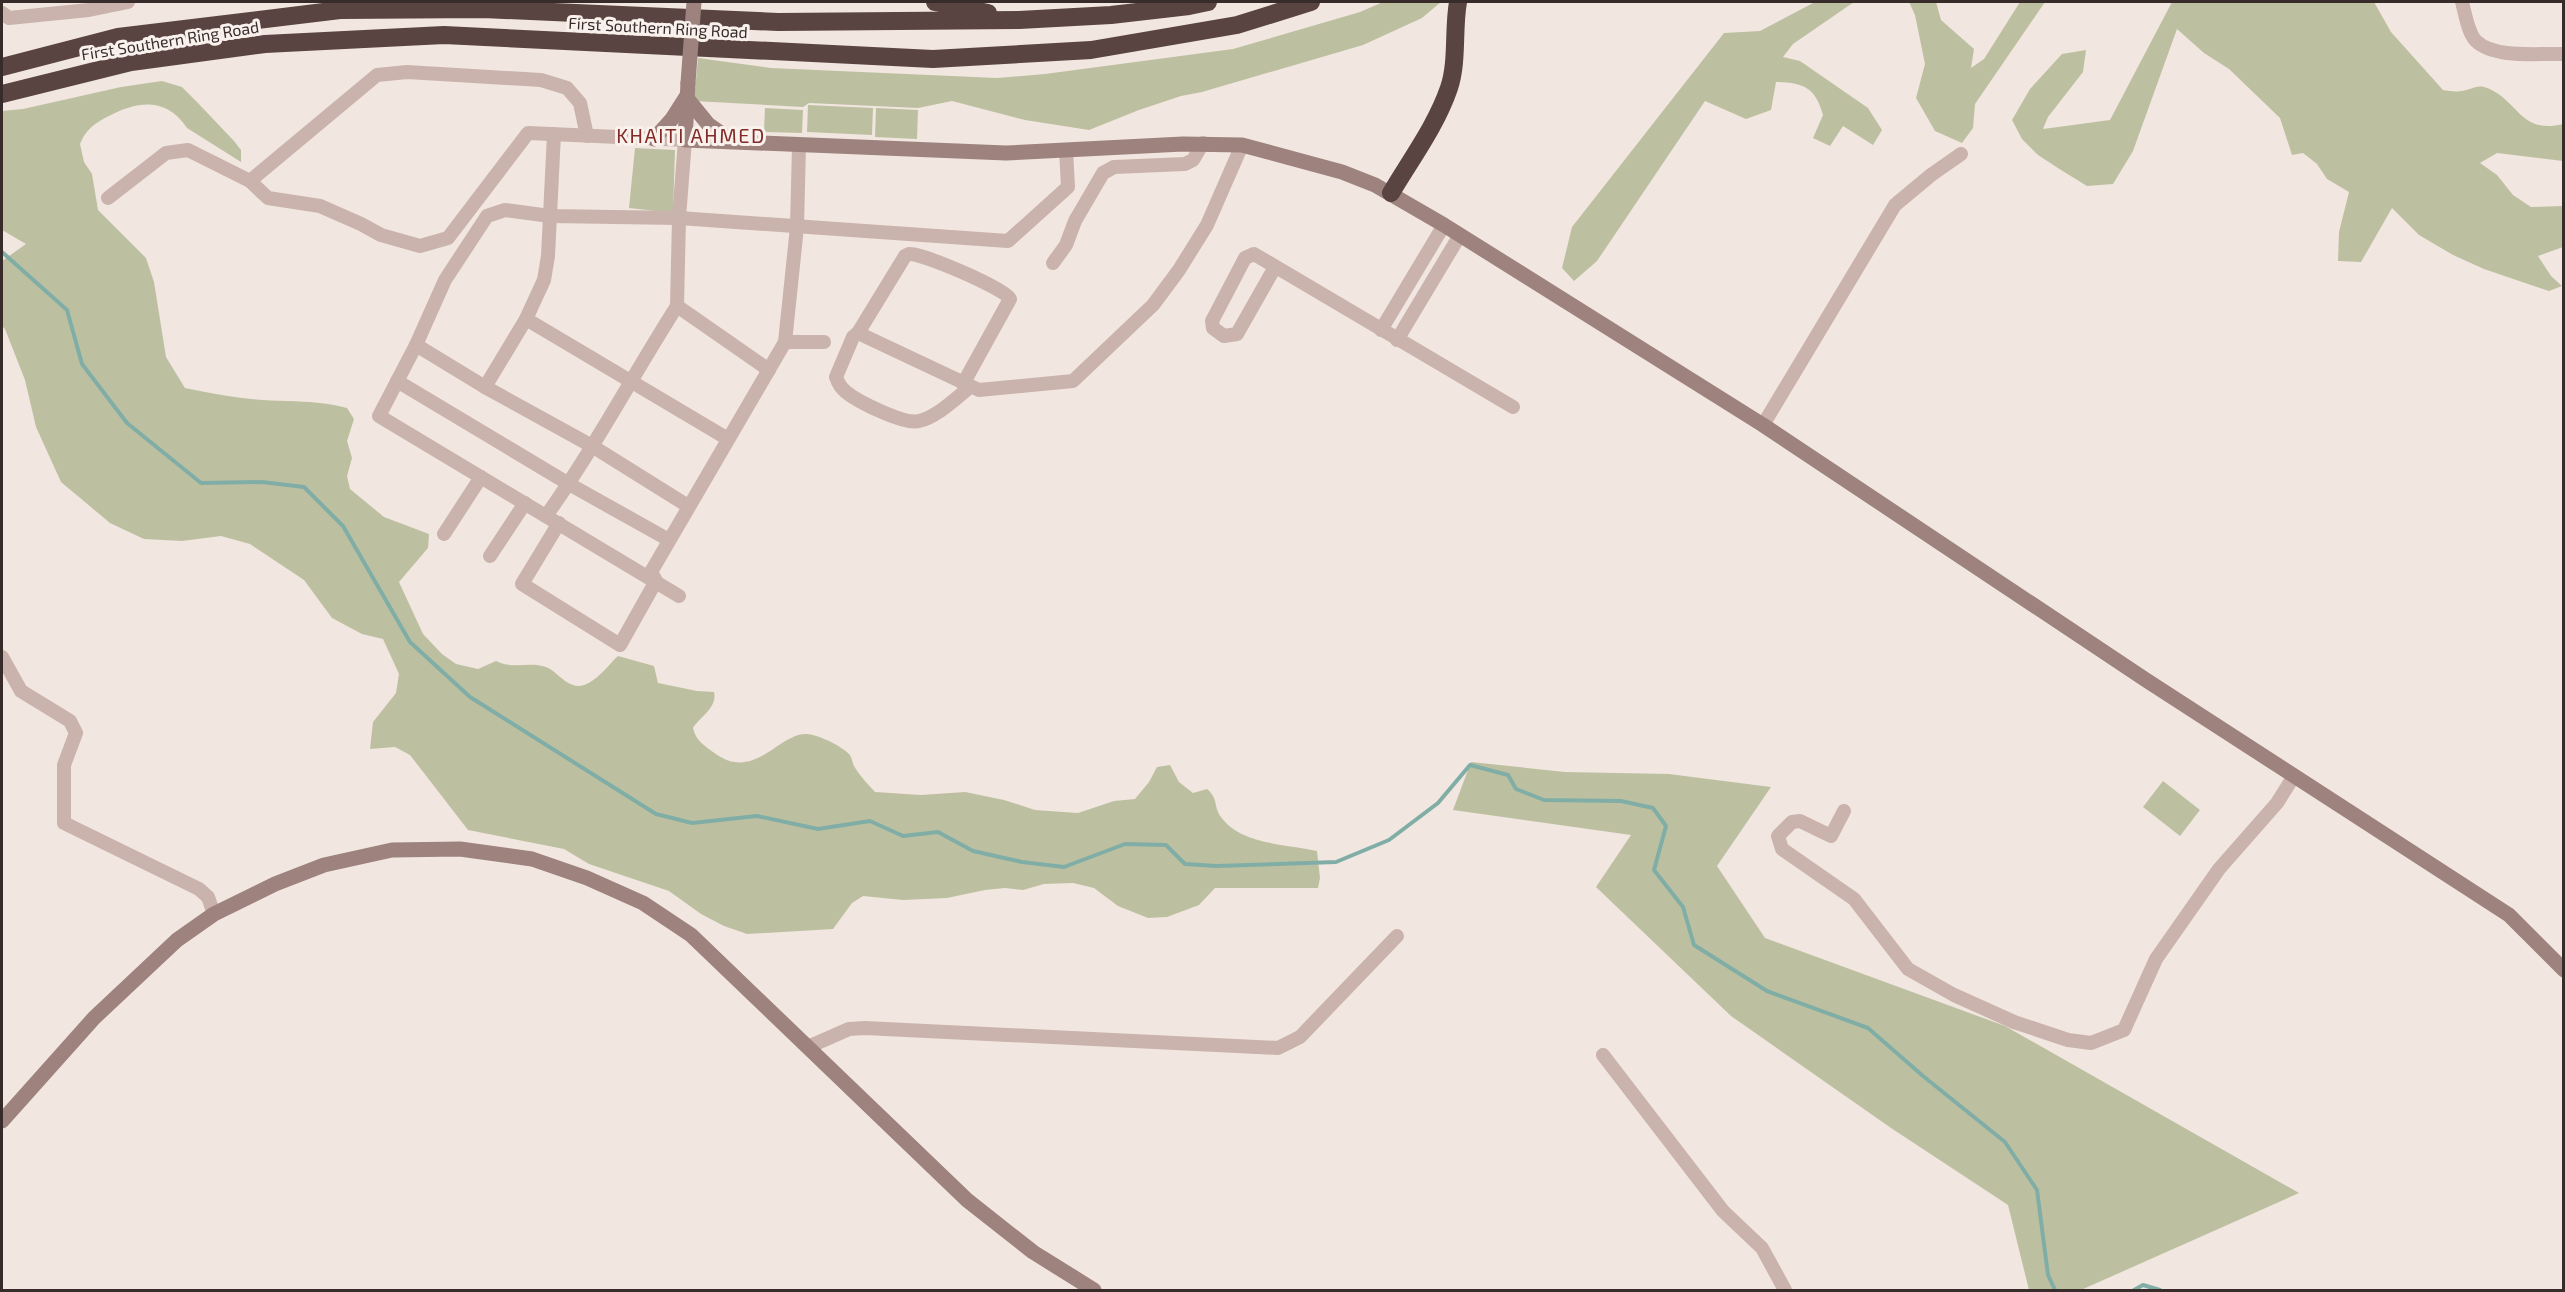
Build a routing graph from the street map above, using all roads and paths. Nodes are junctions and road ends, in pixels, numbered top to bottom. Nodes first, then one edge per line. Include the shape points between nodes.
1 (128, 2) edge
2 (694, 2) edge
3 (935, 2) edge
4 (1208, 2) edge
5 (1311, 2) edge
6 (1458, 2) edge
7 (2462, 2) edge
8 (2, 13) edge
9 (1019, 20) junction
10 (2564, 54) edge
11 (2, 67) edge
12 (687, 90) junction
13 (2, 94) edge
14 (554, 134) junction
15 (586, 136) junction
16 (654, 139) junction
17 (685, 140) junction
18 (735, 142) junction
19 (1203, 143) junction
20 (799, 145) junction
21 (1242, 145) junction
22 (1066, 150) junction
23 (1961, 154) dead end
24 (250, 181) junction
25 (1391, 193) junction
26 (108, 198) dead end
27 (550, 216) junction
28 (679, 218) junction
29 (1444, 225) junction
30 (796, 227) junction
31 (1460, 235) junction
32 (1053, 263) dead end
33 (1275, 267) junction
34 (677, 306) junction
35 (526, 319) junction
36 (1381, 330) junction
37 (858, 333) junction
38 (1397, 340) junction
39 (785, 342) junction
40 (824, 342) dead end
41 (416, 345) junction
42 (769, 370) junction
43 (630, 379) junction
44 (397, 381) junction
45 (967, 386) junction
46 (484, 387) junction
47 (1513, 407) dead end
48 (1763, 425) junction
49 (728, 439) junction
50 (592, 446) junction
51 (481, 477) junction
52 (569, 484) junction
53 (525, 503) junction
54 (688, 506) junction
55 (546, 516) junction
56 (559, 523) junction
57 (444, 534) dead end
58 (669, 540) junction
59 (490, 556) dead end
60 (656, 581) junction
61 (679, 596) dead end
62 (2, 657) edge
63 (2294, 776) junction
64 (1844, 811) dead end
65 (214, 914) junction
66 (1397, 936) dead end
67 (2564, 970) edge
68 (808, 1047) junction
69 (1603, 1055) dead end
70 (2, 1121) edge
71 (1094, 1290) edge
72 (1785, 1290) edge

1 - 8 street via 9,18
2 - 12 main road, bridge
3 - 9 highway
4 - 9 highway, First Southern Ring Road via 1111,15
5 - 13 highway, First Southern Ring Road via 1237,25 1090,50 933,59 444,35 265,44 131,62
6 - 25 highway via 1449,87 1435,120
7 - 10 street via 2475,40 2488,49
9 - 11 highway, First Southern Ring Road via 778,22 495,9 340,10 118,37
12 - 16 main road via 672,119
12 - 17 main road
12 - 18 main road via 708,124
14 - 15 street
14 - 24 street via 528,133 448,238 420,246 381,236 320,206 268,198
14 - 27 street
15 - 16 street
15 - 24 street via 580,103 567,88 541,80 407,72 377,75
16 - 17 street
17 - 18 main road
17 - 28 street
18 - 20 main road
19 - 21 main road
19 - 22 main road
19 - 32 street via 1193,160 1185,164 1114,167 1103,173
20 - 22 main road via 996,153
20 - 30 street
21 - 25 main road via 1342,172
21 - 45 street via 1207,225 1179,270 1153,305 1073,381 991,390
22 - 30 street via 1068,187 1008,242
23 - 48 street via 1895,205
24 - 26 street via 188,150 166,153
25 - 29 main road
27 - 28 street
27 - 35 street via 544,280
27 - 41 street via 505,210 487,216 445,280
28 - 30 street
28 - 34 street
29 - 31 main road
29 - 36 street
30 - 39 street
31 - 38 street
31 - 48 main road
33 - 33 street via 1254,254 1248,255 1212,321 1213,328 1224,336 1236,334
33 - 36 street
34 - 42 street
34 - 43 street
35 - 43 street
35 - 46 street
36 - 38 street
37 - 45 street
37 - 45 street via 845,354 836,377 838,383 847,393 895,417 920,422
37 - 45 street via 904,256 909,254 987,283 1010,299
38 - 47 street
39 - 40 street
39 - 42 street
41 - 44 street
41 - 46 street
42 - 49 street
43 - 49 street
43 - 50 street
44 - 51 street via 379,416
44 - 52 street
46 - 50 street
48 - 63 main road
49 - 54 street
50 - 52 street
50 - 54 street
51 - 53 street
51 - 57 street
52 - 55 street
52 - 58 street
53 - 55 street
53 - 59 street
54 - 58 street
55 - 56 street
56 - 60 street
56 - 60 street via 522,584 620,645
58 - 60 street via 651,572
60 - 61 street
62 - 65 street via 21,691 70,721 76,733 64,765 64,823 199,889 208,897
63 - 64 street via 2277,803 2219,869 2156,959 2124,1030 2091,1043 2068,1040 2014,1022 1908,969 1854,899 1782,849 1778,836 1792,822 1800,821 1831,836
63 - 67 main road via 2509,915
65 - 68 main road via 275,884 324,866 392,850 460,849 532,859 587,878 653,909 691,935
65 - 70 main road via 177,940 94,1018
66 - 68 street via 1300,1037 1278,1048 865,1028 849,1029
68 - 71 main road via 967,1200 1033,1252
69 - 72 street via 1723,1211 1762,1248

